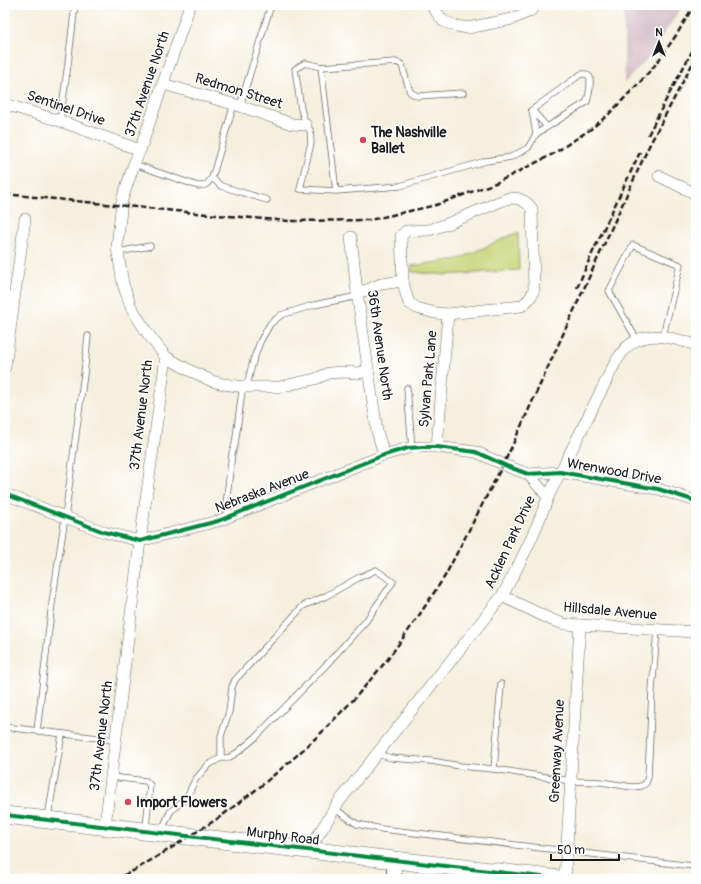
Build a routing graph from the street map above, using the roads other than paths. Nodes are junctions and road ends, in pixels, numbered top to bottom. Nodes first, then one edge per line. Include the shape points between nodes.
1 (75, 5) edge
2 (190, 5) edge
3 (271, 5) edge
4 (431, 5) edge
5 (536, 5) edge
6 (321, 67) junction
7 (163, 84) junction
8 (463, 94) dead end
9 (5, 104) edge
10 (237, 105) junction
11 (532, 110) junction
12 (60, 121) junction
13 (306, 125) junction
14 (547, 127) junction
15 (536, 134) junction
16 (140, 150) junction
17 (134, 164) junction
18 (659, 176) dead end
19 (212, 178) junction
20 (336, 191) junction
21 (696, 194) edge
22 (267, 200) dead end
23 (25, 219) dead end
24 (350, 237) dead end
25 (150, 246) dead end
26 (118, 252) junction
27 (403, 281) junction
28 (358, 294) junction
29 (448, 314) junction
30 (88, 336) dead end
31 (663, 336) junction
32 (637, 340) junction
33 (696, 345) edge
34 (166, 357) junction
35 (5, 367) edge
36 (368, 371) junction
37 (244, 387) junction
38 (407, 388) dead end
39 (437, 447) junction
40 (412, 448) junction
41 (384, 456) junction
42 (560, 472) junction
43 (528, 474) junction
44 (5, 494) edge
45 (548, 497) junction
46 (696, 501) edge
47 (229, 516) junction
48 (65, 517) junction
49 (140, 541) junction
50 (502, 596) junction
51 (580, 625) junction
52 (657, 630) junction
53 (696, 632) edge
54 (501, 684) dead end
55 (5, 727) edge
56 (37, 731) junction
57 (62, 734) junction
58 (115, 740) junction
59 (377, 754) junction
60 (221, 758) junction
61 (494, 769) junction
62 (111, 777) junction
63 (571, 780) junction
64 (335, 809) junction
65 (5, 815) edge
66 (48, 820) junction
67 (105, 826) junction
68 (153, 832) junction
69 (309, 850) junction
70 (567, 851) junction
71 (394, 860) junction
72 (696, 866) edge
73 (489, 875) edge
74 (394, 879) edge
75 (559, 879) edge
76 (565, 879) edge

1 - 12 lane
2 - 7 street, 37th Avenue North
3 - 10 lane
4 - 5 street via 443,21 468,28 512,19 530,11
6 - 8 lane via 396,62 402,65 412,94
6 - 13 lane via 305,63 295,70
6 - 20 lane
7 - 10 street, Redmon Street
7 - 16 street, 37th Avenue North
9 - 12 street, Sentinel Drive
10 - 13 street, Redmon Street via 292,124
10 - 19 lane
11 - 14 lane
11 - 14 lane via 581,74 590,77 587,102
11 - 15 lane
12 - 16 street, Sentinel Drive
13 - 20 lane via 310,130 311,143 300,189
14 - 15 lane
15 - 20 lane via 528,148 510,157 486,160 400,186
16 - 17 street, 37th Avenue North
17 - 19 lane via 198,186 207,184
17 - 26 street, 37th Avenue North via 122,200
18 - 21 street
19 - 22 lane via 221,186
23 - 35 street
24 - 28 street, 36th Avenue North
25 - 26 lane
26 - 34 street, 37th Avenue North via 123,284 131,307
27 - 28 street via 381,284
27 - 29 street, Sylvan Park Lane via 409,303 417,308
27 - 29 street, Sylvan Park Lane via 401,236 406,231 429,230 506,199 526,201 532,209 534,289 531,297 521,306
28 - 36 street, 36th Avenue North
28 - 37 lane via 281,315 270,324 260,342
29 - 39 street, Sylvan Park Lane
30 - 48 lane
31 - 32 street, Acklen Park Drive
31 - 32 lane via 680,264 633,245 609,291
31 - 33 street, Acklen Park Drive
32 - 42 street, Acklen Park Drive via 627,346 614,363
34 - 37 street via 212,381
34 - 49 street, 37th Avenue North
36 - 37 street via 329,374 279,387
36 - 41 street, 36th Avenue North via 377,431
37 - 47 lane via 232,453 226,505
38 - 40 lane
39 - 40 street, Nebraska Avenue
39 - 43 street, Nebraska Avenue via 476,452
40 - 41 street, Nebraska Avenue
41 - 47 street, Nebraska Avenue
42 - 43 street, Wrenwood Drive
42 - 45 street, Acklen Park Drive
42 - 46 street, Wrenwood Drive via 658,489
43 - 45 street
44 - 48 street, Nebraska Avenue
45 - 50 street, Acklen Park Drive via 522,559
47 - 49 street, Nebraska Avenue
48 - 49 street, Nebraska Avenue via 104,532
48 - 56 lane
49 - 58 street, 37th Avenue North
50 - 51 street, Hillsdale Avenue via 552,620
50 - 59 street, Acklen Park Drive
51 - 52 street, Hillsdale Avenue
51 - 63 street, Greenway Avenue
52 - 53 street, Hillsdale Avenue
52 - 63 lane via 646,783 632,787
54 - 61 lane
55 - 56 lane
56 - 57 lane
57 - 58 lane
57 - 66 lane
58 - 62 street, 37th Avenue North
59 - 61 lane via 391,758
59 - 64 street, Acklen Park Drive
60 - 60 lane via 228,758 256,737 366,621 393,582 376,570 303,606 235,680 221,736
60 - 68 lane via 208,765 195,780 187,797
61 - 63 lane
62 - 67 street, 37th Avenue North
62 - 68 lane via 146,780 150,785
63 - 70 street, Greenway Avenue
64 - 69 street, Acklen Park Drive
64 - 70 lane via 357,824 382,829
65 - 66 main road, Murphy Road
66 - 67 main road, Murphy Road
67 - 68 main road, Murphy Road
68 - 69 main road, Murphy Road
69 - 71 main road, Murphy Road
70 - 72 lane
70 - 76 street, Greenway Avenue
71 - 73 main road, Murphy Road
71 - 74 street
73 - 75 main road, Murphy Road

